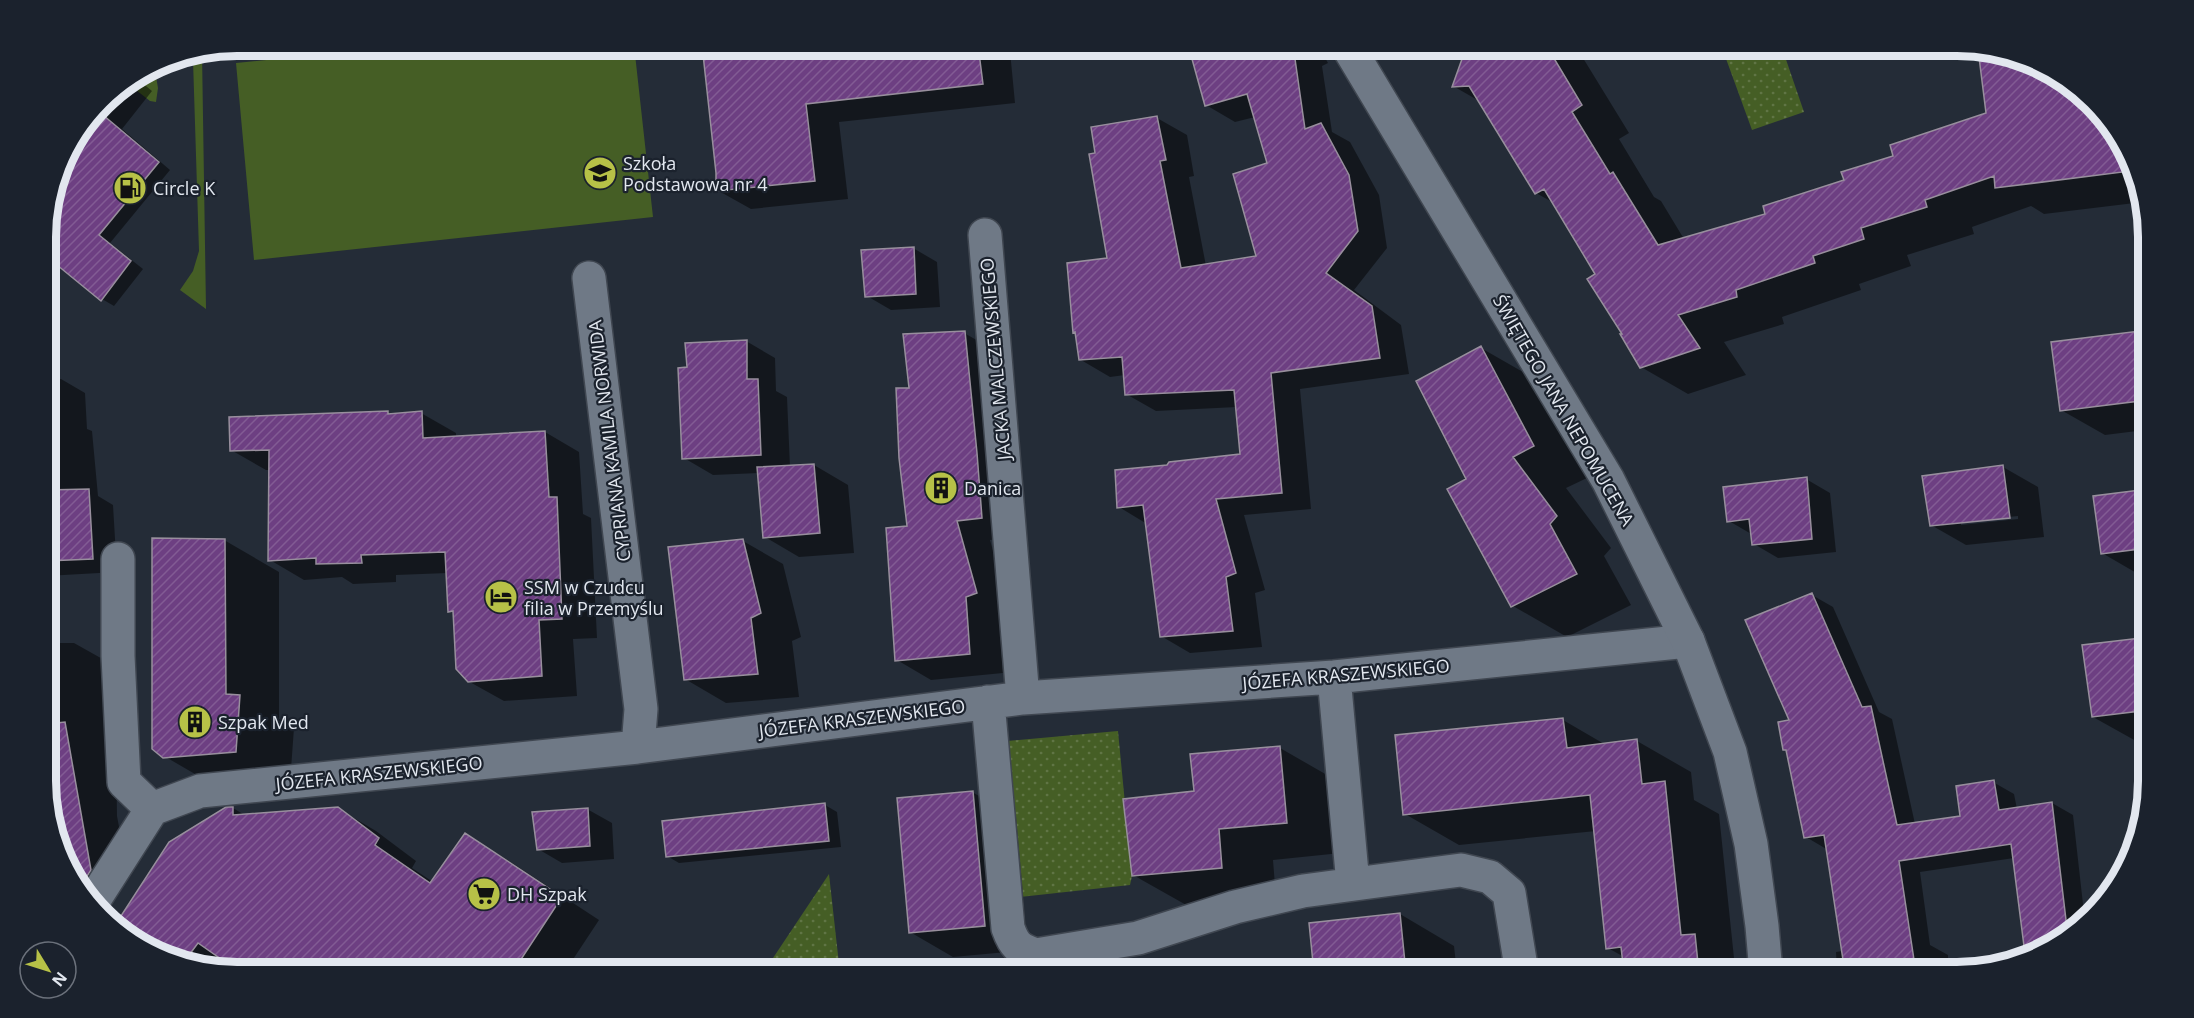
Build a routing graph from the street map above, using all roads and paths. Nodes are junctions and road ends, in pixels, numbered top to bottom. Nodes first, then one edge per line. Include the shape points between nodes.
1 (1353, 55) edge
2 (985, 235) dead end
3 (589, 278) dead end
4 (118, 559) dead end
5 (1688, 641) junction
6 (1334, 677) junction
7 (1023, 698) junction
8 (988, 702) junction
9 (638, 747) junction
10 (152, 809) junction
11 (1353, 884) junction
12 (97, 896) edge
13 (1520, 962) edge
14 (1765, 962) edge

1 - 5 street, ŚWIĘTEGO JANA NEPOMUCENA via 1608,480
2 - 7 street, JACKA MALCZEWSKIEGO
3 - 9 street, CYPRIANA KAMILA NORWIDA via 641,709
4 - 10 street via 124,782
5 - 6 street, JÓZEFA KRASZEWSKIEGO
5 - 14 street, ŚWIĘTEGO JANA NEPOMUCENA via 1730,752 1751,844
6 - 7 street, JÓZEFA KRASZEWSKIEGO
6 - 11 street
7 - 8 street, JÓZEFA KRASZEWSKIEGO
8 - 9 street, JÓZEFA KRASZEWSKIEGO
8 - 11 street via 1008,928 1013,942 1024,951 1036,955 1138,938 1235,907
9 - 10 street, JÓZEFA KRASZEWSKIEGO via 200,791
10 - 12 street
11 - 13 street via 1461,870 1490,877 1509,893

